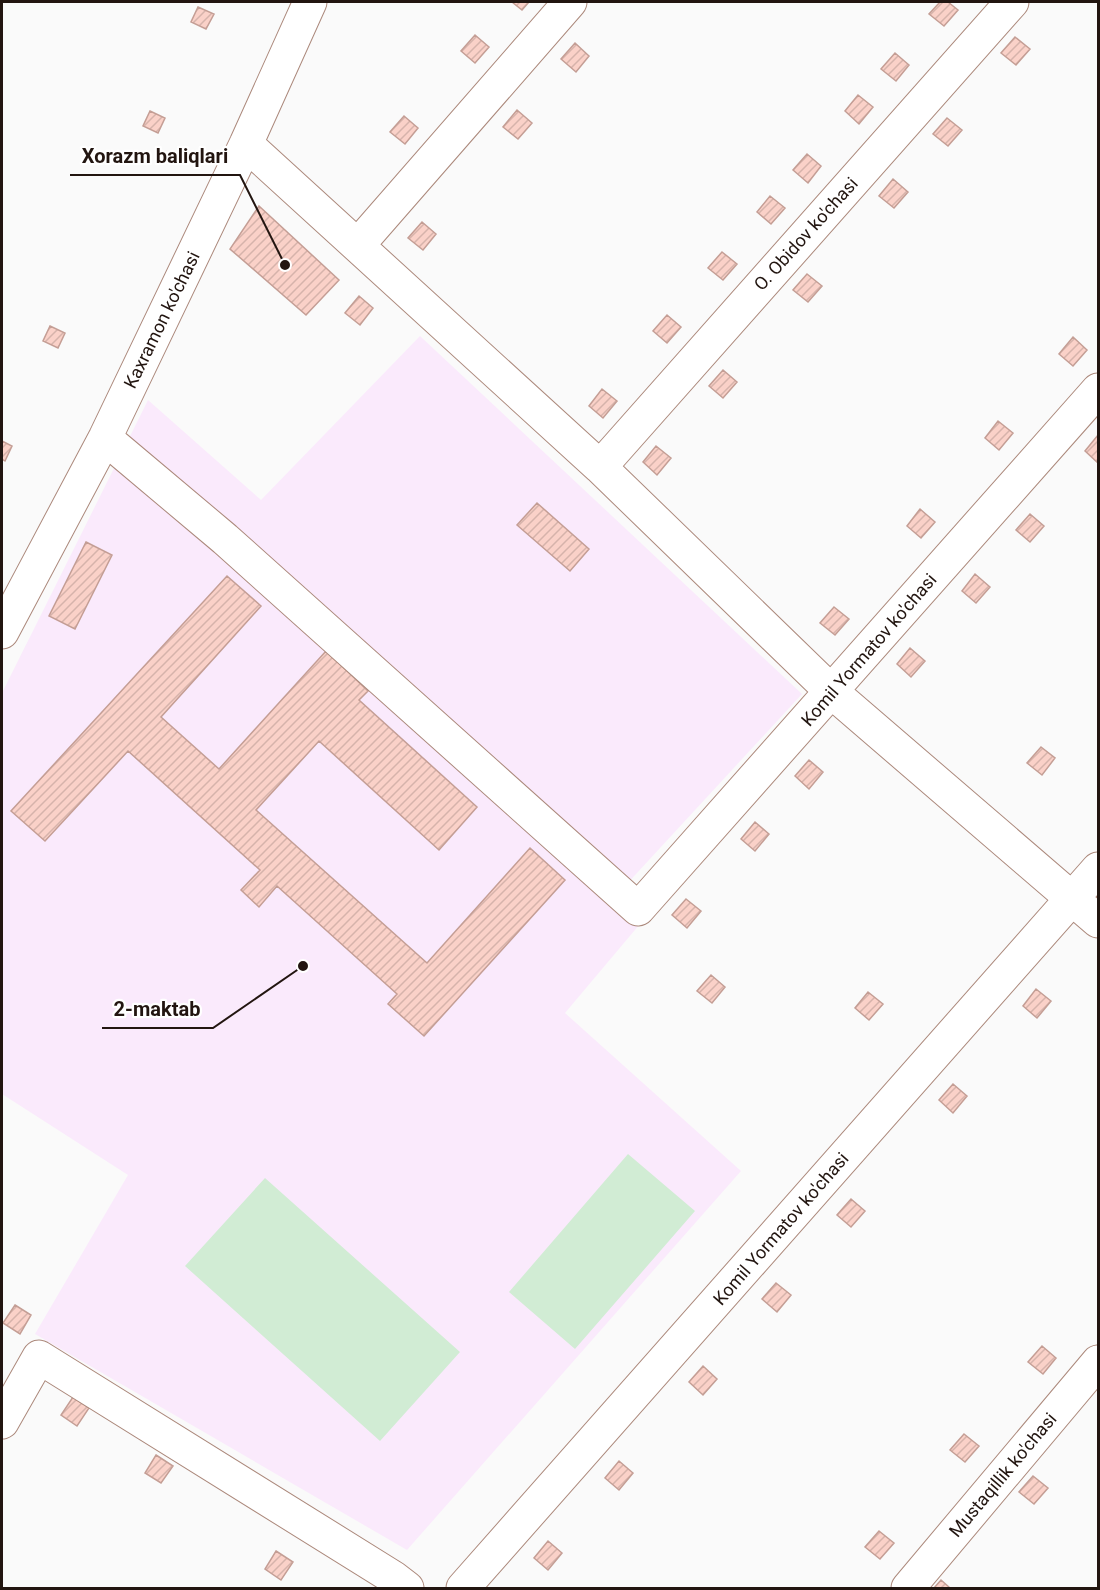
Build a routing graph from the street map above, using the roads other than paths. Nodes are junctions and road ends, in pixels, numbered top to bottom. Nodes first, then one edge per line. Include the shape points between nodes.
1 (310, 2) edge
2 (570, 2) edge
3 (1012, 2) edge
4 (246, 144) junction
5 (358, 245) junction
6 (1098, 390) edge
7 (105, 438) junction
8 (600, 467) junction
9 (2, 632) edge
10 (832, 692) junction
11 (1098, 869) edge
12 (1072, 898) junction
13 (1098, 921) edge
14 (1098, 1362) edge
15 (2, 1422) edge
16 (396, 1585) edge
17 (463, 1588) edge
18 (908, 1588) edge

1 - 4 street, Kaxramon ko'chasi
2 - 5 street
3 - 8 street, O. Obidov ko'chasi
4 - 5 street
4 - 7 street, Kaxramon ko'chasi
5 - 8 street
6 - 10 street, Komil Yormatov ko'chasi
7 - 9 street, Kaxramon ko'chasi
7 - 10 street, Komil Yormatov ko'chasi via 234,547 638,909
8 - 10 street
10 - 12 street
11 - 12 street, Komil Yormatov ko'chasi
12 - 13 street
12 - 17 street, Komil Yormatov ko'chasi
14 - 18 street, Mustaqillik ko'chasi
15 - 16 street via 39,1357

